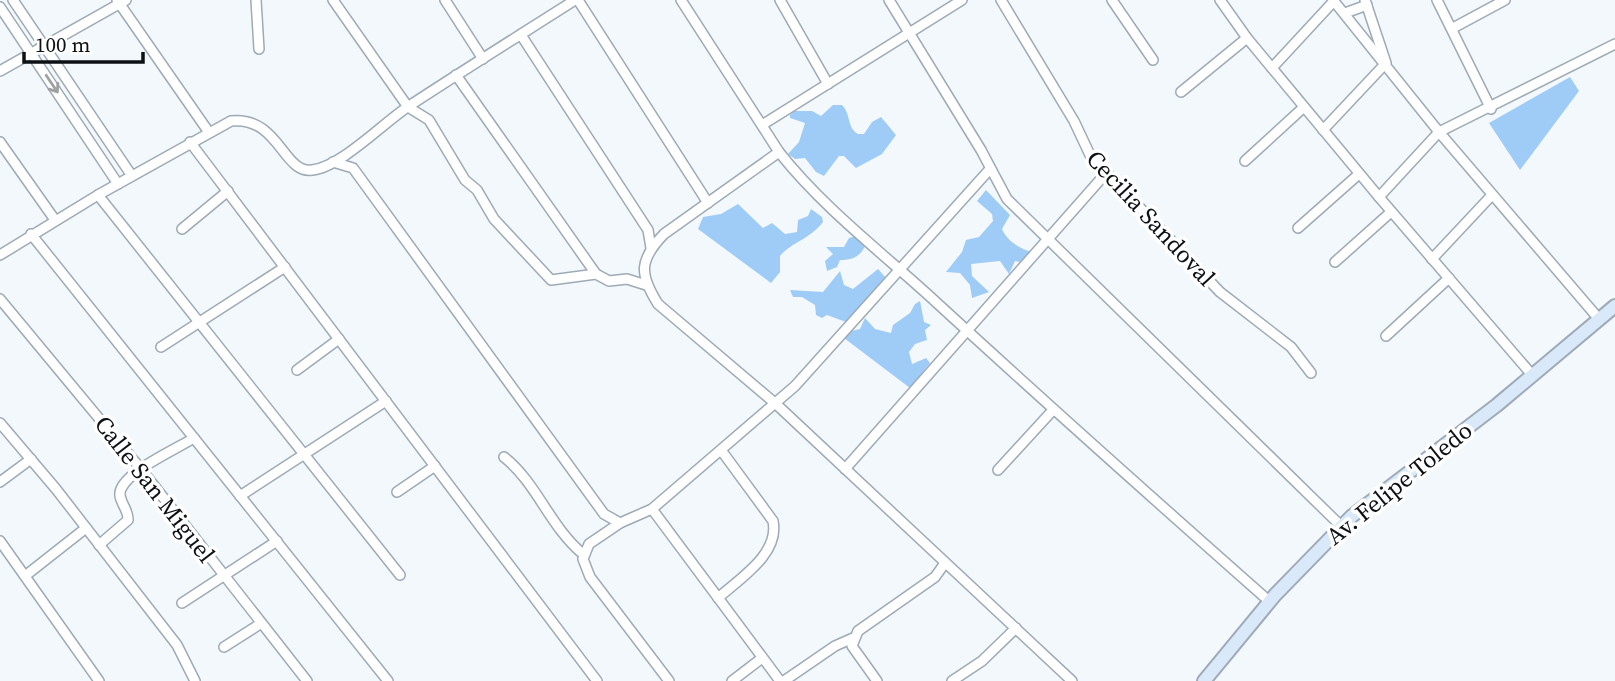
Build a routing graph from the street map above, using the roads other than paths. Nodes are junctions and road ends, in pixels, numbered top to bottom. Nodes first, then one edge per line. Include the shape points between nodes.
1 (13, 0) edge
2 (257, 0) edge
3 (332, 0) edge
4 (445, 0) edge
5 (577, 0) edge
6 (681, 0) edge
7 (780, 0) edge
8 (889, 0) edge
9 (962, 0) edge
10 (1001, 0) edge
11 (1112, 0) edge
12 (1334, 0) edge
13 (1437, 0) edge
14 (1505, 0) edge
15 (121, 1) edge
16 (1222, 1) edge
17 (1366, 3) edge
18 (0, 7) edge
19 (1345, 13) junction
20 (1453, 28) junction
21 (910, 34) junction
22 (521, 35) junction
23 (1247, 38) junction
24 (1615, 44) edge
25 (43, 45) junction
26 (259, 49) dead end
27 (31, 52) junction
28 (483, 59) junction
29 (1153, 60) dead end
30 (1386, 63) junction
31 (1272, 68) junction
32 (0, 71) edge
33 (456, 75) junction
34 (828, 84) junction
35 (1181, 92) dead end
36 (408, 107) junction
37 (1304, 107) junction
38 (1490, 108) junction
39 (762, 125) junction
40 (1323, 130) junction
41 (208, 131) junction
42 (1439, 132) junction
43 (0, 142) edge
44 (190, 142) junction
45 (356, 147) junction
46 (779, 152) junction
47 (1245, 160) dead end
48 (333, 162) junction
49 (353, 168) junction
50 (990, 169) junction
51 (1107, 172) junction
52 (1359, 174) junction
53 (132, 176) junction
54 (118, 184) junction
55 (228, 191) junction
56 (97, 195) junction
57 (1492, 195) junction
58 (1379, 197) junction
59 (708, 203) junction
60 (1391, 212) junction
61 (55, 220) junction
62 (1298, 228) dead end
63 (182, 229) dead end
64 (31, 234) junction
65 (1048, 239) junction
66 (651, 248) junction
67 (0, 255) edge
68 (1432, 259) junction
69 (1335, 262) dead end
70 (285, 267) junction
71 (900, 269) junction
72 (596, 274) junction
73 (1449, 278) junction
74 (646, 285) junction
75 (0, 299) edge
76 (1615, 306) edge
77 (1600, 319) junction
78 (202, 322) junction
79 (967, 330) junction
80 (1386, 337) dead end
81 (339, 339) junction
82 (162, 348) dead end
83 (297, 370) dead end
84 (1311, 373) dead end
85 (1533, 376) junction
86 (386, 401) junction
87 (776, 404) junction
88 (1053, 410) junction
89 (0, 423) edge
90 (194, 438) junction
91 (721, 450) junction
92 (304, 454) junction
93 (504, 457) dead end
94 (31, 459) junction
95 (435, 466) junction
96 (141, 469) junction
97 (845, 470) junction
98 (998, 470) dead end
99 (0, 482) edge
100 (397, 492) dead end
101 (240, 496) junction
102 (652, 509) junction
103 (604, 514) junction
104 (620, 523) junction
105 (1340, 526) junction
106 (86, 528) junction
107 (606, 531) junction
108 (0, 541) edge
109 (276, 541) junction
110 (99, 545) junction
111 (583, 554) junction
112 (945, 563) junction
113 (400, 575) dead end
114 (25, 576) junction
115 (223, 576) junction
116 (718, 598) junction
117 (1270, 602) junction
118 (182, 603) dead end
119 (260, 624) junction
120 (1016, 628) junction
121 (853, 638) junction
122 (224, 647) dead end
123 (762, 658) junction
124 (99, 681) edge
125 (195, 681) edge
126 (307, 681) edge
127 (388, 681) edge
128 (597, 681) edge
129 (669, 681) edge
130 (732, 681) edge
131 (782, 681) edge
132 (877, 681) edge
133 (952, 681) edge
134 (1072, 681) edge
135 (1204, 681) edge

1 - 25 street
2 - 26 street
3 - 36 street
4 - 28 street
5 - 22 street
5 - 59 street
6 - 39 street
7 - 34 street
8 - 21 street
9 - 21 street
10 - 51 street, Cecilia Sandoval via 1090,155
11 - 29 street
12 - 19 street
12 - 31 street
13 - 20 street
14 - 20 street
15 - 25 street
15 - 41 street
16 - 23 street
17 - 19 street
17 - 30 street
18 - 27 street
19 - 30 street
20 - 38 street
21 - 34 street
21 - 50 street
22 - 28 street
22 - 66 street via 648,230
23 - 31 street
23 - 35 street
24 - 38 street
25 - 27 street
25 - 53 street
27 - 32 street
27 -> 54 street
28 - 33 street
30 - 40 street
30 - 42 street
31 - 37 street
33 - 36 street
33 - 72 street
34 - 39 street
36 - 45 street
36 - 72 street via 429,121 465,180 538,270 551,280
37 - 40 street
37 - 47 street
38 - 42 street
39 - 46 street
40 - 52 street
41 - 44 street
41 - 48 street via 244,119 266,129 298,167 310,171
42 - 57 street
42 - 58 street
43 - 61 street
44 - 53 street
44 - 55 street
45 - 48 street
45 - 49 street
46 - 59 street
46 - 71 street
48 - 49 street
49 - 103 street
50 - 65 street via 1007,199
50 - 71 street
51 - 65 street
51 - 84 street, Cecilia Sandoval via 1220,292 1292,347
52 - 58 street
52 - 62 street
53 - 54 street
54 - 56 street
55 - 63 street
55 - 70 street
56 - 61 street
56 - 78 street
57 - 68 street
57 - 77 street
58 - 60 street
59 - 66 street
60 - 68 street
60 - 69 street
61 - 64 street
64 - 67 street
64 - 90 street
65 - 79 street
65 - 105 street
66 - 74 street via 643,268
68 - 73 street
70 - 78 street
70 - 81 street
71 - 79 street
71 - 87 street
72 - 74 street via 609,281 627,279
73 - 80 street
73 - 85 street
74 - 87 street via 658,304
75 - 96 street, Calle San Miguel
76 - 77 main road, Av. Felipe Toledo
77 - 85 main road, Av. Felipe Toledo
78 - 82 street
78 - 92 street
79 - 88 street
79 - 97 street
81 - 83 street
81 - 86 street
85 - 105 main road, Av. Felipe Toledo
86 - 92 street
86 - 95 street
87 - 91 street
87 - 97 street
88 - 98 street
88 - 117 street
89 - 94 street
90 - 96 street
90 - 101 street
91 - 102 street
91 - 116 street via 773,521 774,529 762,558
92 - 101 street
92 - 113 street
93 - 111 street via 554,524
94 - 99 street
94 - 106 street
95 - 100 street
95 - 128 street
96 - 110 street via 121,488 128,520
96 - 115 street, Calle San Miguel
97 - 112 street
101 - 109 street
102 - 104 street
102 - 116 street
103 - 104 street
103 - 107 street
104 - 107 street
105 - 117 main road, Av. Felipe Toledo
106 - 110 street
106 - 114 street
107 - 111 street
108 - 114 street
109 - 115 street
109 - 127 street
110 - 125 street via 177,645
111 - 129 street via 590,578
112 - 120 street
112 - 121 street via 935,578
114 - 124 street
115 - 118 street
115 - 119 street, Calle San Miguel
116 - 123 street
117 - 135 main road, Av. Felipe Toledo
119 - 122 street
119 - 126 street, Calle San Miguel
120 - 133 street via 982,661
120 - 134 street
121 - 131 street
121 - 132 street via 852,646
123 - 130 street
123 - 131 street

